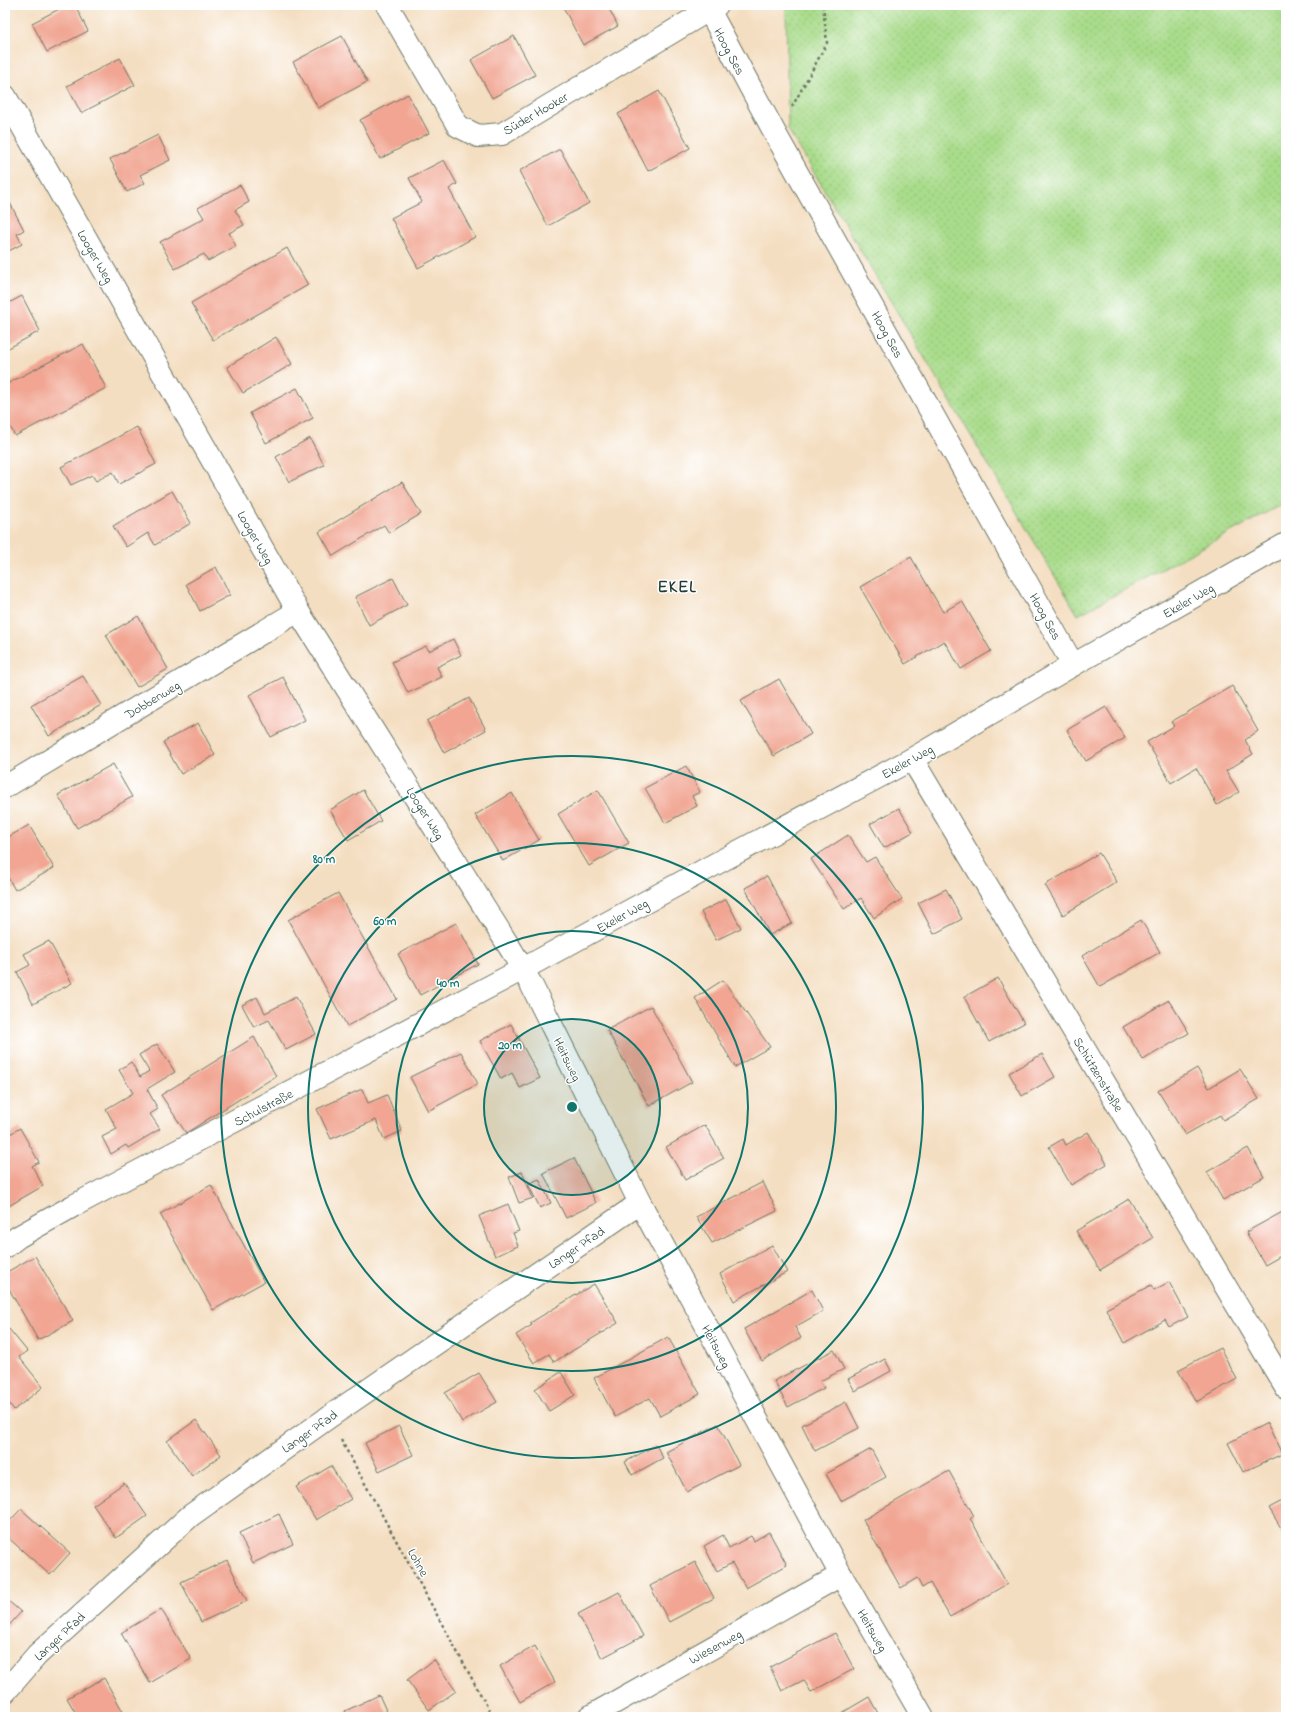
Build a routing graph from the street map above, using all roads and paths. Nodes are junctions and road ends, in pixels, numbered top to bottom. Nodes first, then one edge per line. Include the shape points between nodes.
1 (387, 5) edge
2 (823, 5) edge
3 (713, 8) edge
4 (5, 96) edge
5 (776, 135) junction
6 (1286, 544) edge
7 (298, 611) junction
8 (1073, 665) junction
9 (912, 759) junction
10 (5, 787) edge
11 (523, 969) junction
12 (640, 1203) junction
13 (5, 1247) edge
14 (1286, 1388) edge
15 (329, 1417) junction
16 (841, 1576) junction
17 (5, 1692) edge
18 (493, 1717) edge
19 (589, 1717) edge
20 (923, 1717) edge

1 - 3 street, Süder Hooker via 458,126 478,136 502,134
2 - 5 path via 827,43
3 - 5 street, Hoog Ses
4 - 7 street, Looger Weg
5 - 8 street, Hoog Ses
6 - 8 street, Ekeler Weg
7 - 10 street, Dobbenweg
7 - 11 street, Looger Weg
8 - 9 street, Ekeler Weg
9 - 11 street, Ekeler Weg
9 - 14 street, Schützenstraße
11 - 12 street, Heitsweg
11 - 13 street, Schulstraße via 73,1206
12 - 15 street, Langer Pfad
12 - 16 street, Heitsweg
15 - 17 street, Langer Pfad via 190,1516 37,1655
15 - 18 path, Lohne
16 - 19 street, Wiesenweg
16 - 20 street, Heitsweg

